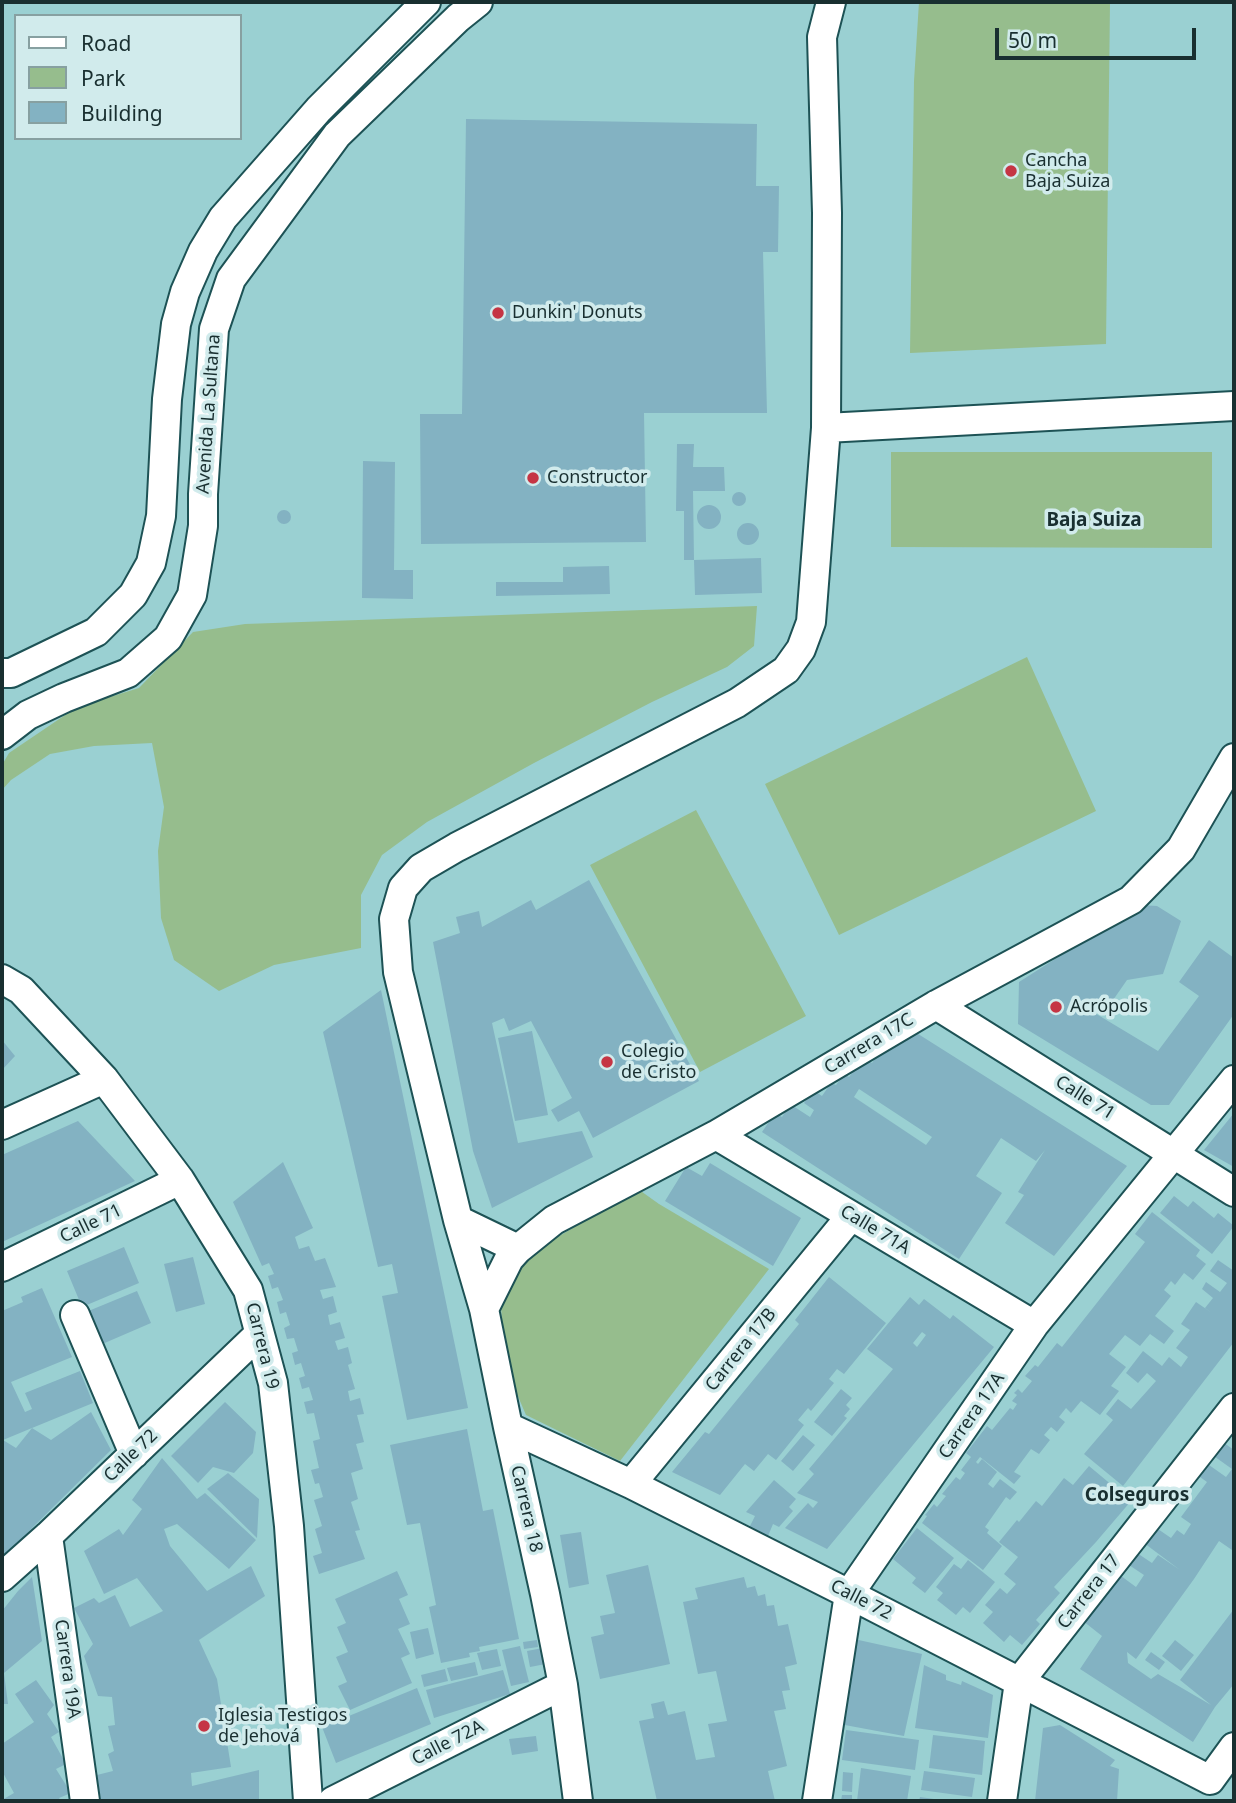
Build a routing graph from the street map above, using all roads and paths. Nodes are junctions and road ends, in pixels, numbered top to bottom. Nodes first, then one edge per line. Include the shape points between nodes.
1 (426, 2) edge
2 (478, 2) edge
3 (809, 2) edge
4 (831, 2) edge
5 (822, 37) junction
6 (1233, 407) edge
7 (826, 428) junction
8 (2, 673) edge
9 (2, 735) edge
10 (1234, 758) edge
11 (2, 979) edge
12 (936, 1005) junction
13 (104, 1079) junction
14 (1234, 1080) edge
15 (2, 1125) edge
16 (716, 1135) junction
17 (1174, 1154) junction
18 (180, 1180) junction
19 (1234, 1192) edge
20 (851, 1216) junction
21 (458, 1220) junction
22 (518, 1249) junction
23 (2, 1267) edge
24 (484, 1308) junction
25 (75, 1315) dead end
26 (1034, 1325) junction
27 (259, 1334) junction
28 (1234, 1408) edge
29 (508, 1427) junction
30 (134, 1454) junction
31 (631, 1484) junction
32 (48, 1536) junction
33 (2, 1577) edge
34 (849, 1594) junction
35 (1019, 1682) junction
36 (563, 1685) junction
37 (1234, 1747) edge
38 (85, 1801) edge
39 (308, 1801) edge
40 (333, 1801) edge
41 (578, 1801) edge
42 (817, 1801) edge
43 (1002, 1801) edge

1 - 8 street via 319,109 223,218 203,251 176,324 160,516 150,564 133,595 96,632 11,673
2 - 9 street, Avenida La Sultana via 337,135 231,279 214,329 203,526 192,594 168,638 128,673 28,715
3 - 5 street
4 - 5 street
5 - 7 street, Carrera 18
6 - 7 street
7 - 21 street, Carrera 18 via 811,622 801,649 786,670 737,703 457,847 421,868 403,888 394,919 398,972
10 - 12 street, Carrera 17C via 1181,849 1131,900
11 - 13 street, Carrera 19 via 21,990
12 - 16 street, Carrera 17C
12 - 17 street, Calle 71
13 - 15 street
13 - 18 street, Carrera 19
14 - 17 street, Carrera 17A
16 - 20 street, Calle 71A
16 - 22 street, Carrera 17C via 554,1220
17 - 19 street, Calle 71
17 - 26 street, Carrera 17A
18 - 23 street, Calle 71
18 - 27 street, Carrera 19 via 248,1290
20 - 26 street, Calle 71A
20 - 31 street, Carrera 17B
21 - 22 street
21 - 24 street, Carrera 18
22 - 24 street, Carrera 17C via 500,1273
24 - 29 street, Carrera 18
25 - 30 street
26 - 34 street, Carrera 17A
27 - 30 street, Calle 72
27 - 39 street, Carrera 19 via 273,1383 289,1526
28 - 35 street, Carrera 17
29 - 31 street, Calle 72
29 - 36 street, Carrera 18
30 - 32 street, Calle 72
31 - 34 street, Calle 72
32 - 33 street, Calle 72
32 - 38 street, Carrera 19A
34 - 35 street, Calle 72
34 - 42 street, Carrera 17A
35 - 37 street, Calle 72 via 1210,1780
35 - 43 street, Carrera 17
36 - 40 street, Calle 72A
36 - 41 street, Carrera 18

